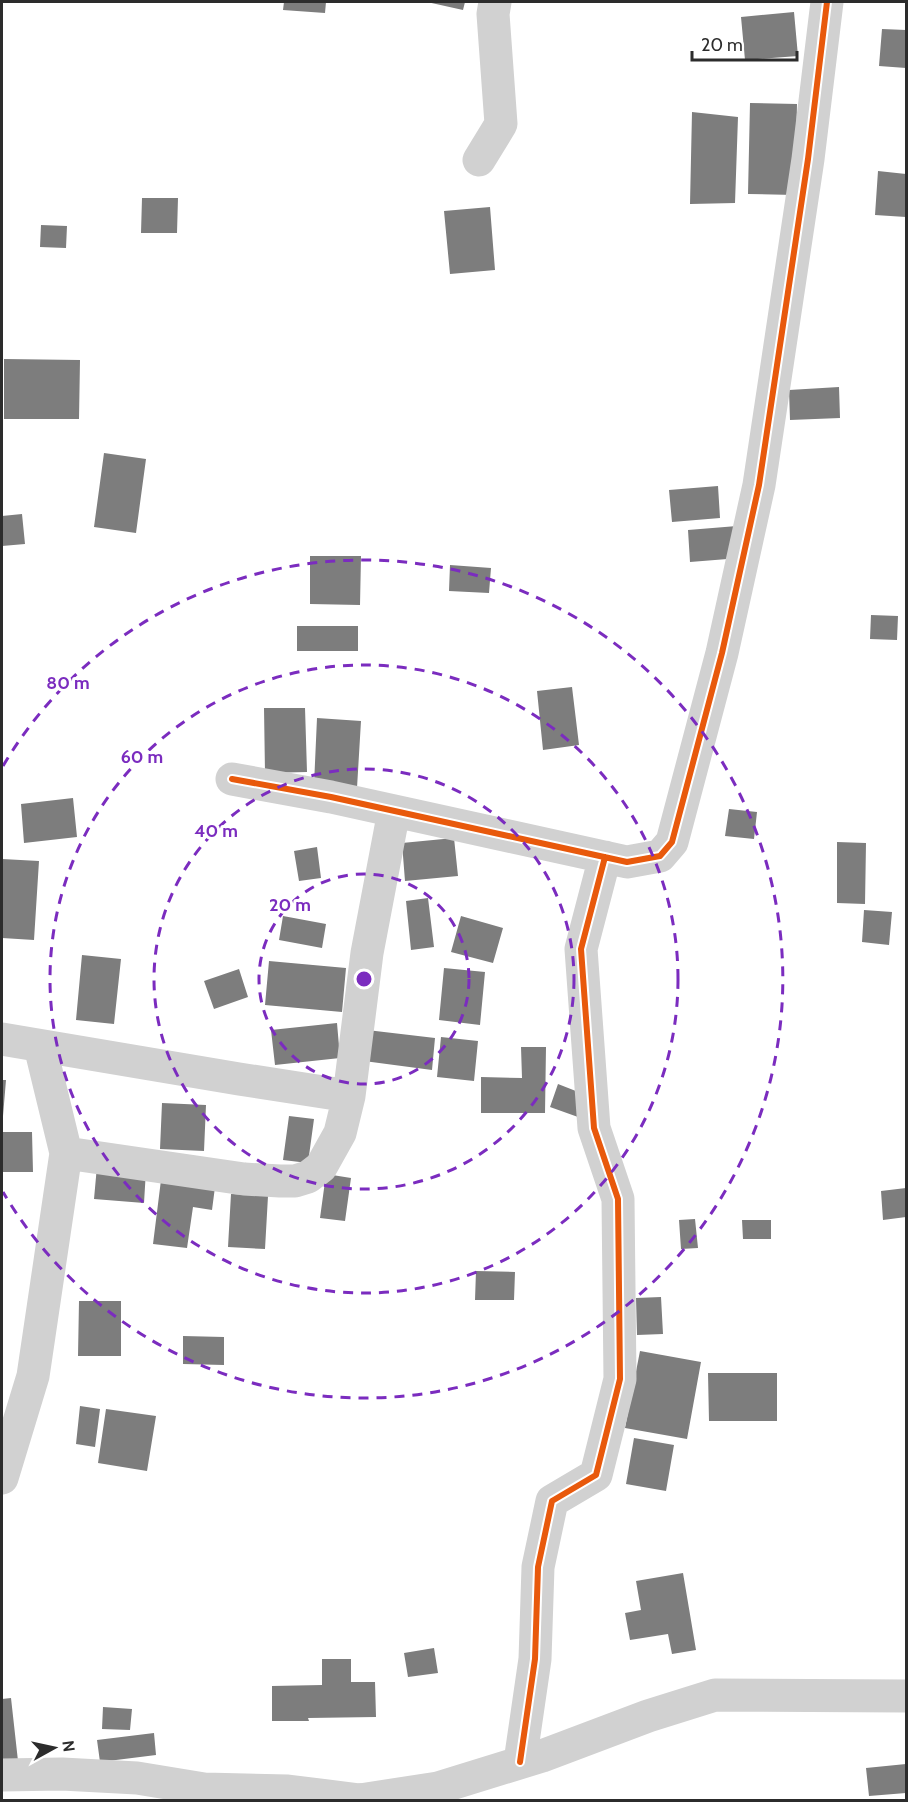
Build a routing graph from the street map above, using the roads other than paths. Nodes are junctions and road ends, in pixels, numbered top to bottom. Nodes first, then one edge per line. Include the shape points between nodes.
1 (495, 2) edge
2 (827, 2) edge
3 (479, 160) dead end
4 (232, 780) dead end
5 (394, 811) junction
6 (605, 857) junction
7 (2, 1039) edge
8 (40, 1046) junction
9 (349, 1096) junction
10 (66, 1152) junction
11 (2, 1478) edge
12 (906, 1696) edge
13 (520, 1762) junction
14 (2, 1774) edge

1 - 3 street via 501,124
2 - 6 street via 808,159 759,485 720,664 672,842 660,856 627,862
4 - 5 street
5 - 6 street
5 - 9 street via 367,953
6 - 13 street via 581,949 594,1128 618,1199 620,1379 596,1475 552,1501 538,1567 535,1659
7 - 8 street
8 - 9 street
8 - 10 street
9 - 10 street via 330,1154 308,1177 294,1181 244,1179
10 - 11 street via 33,1376
12 - 13 street via 715,1695
13 - 14 street via 438,1788 360,1800 288,1791 204,1789 137,1778

